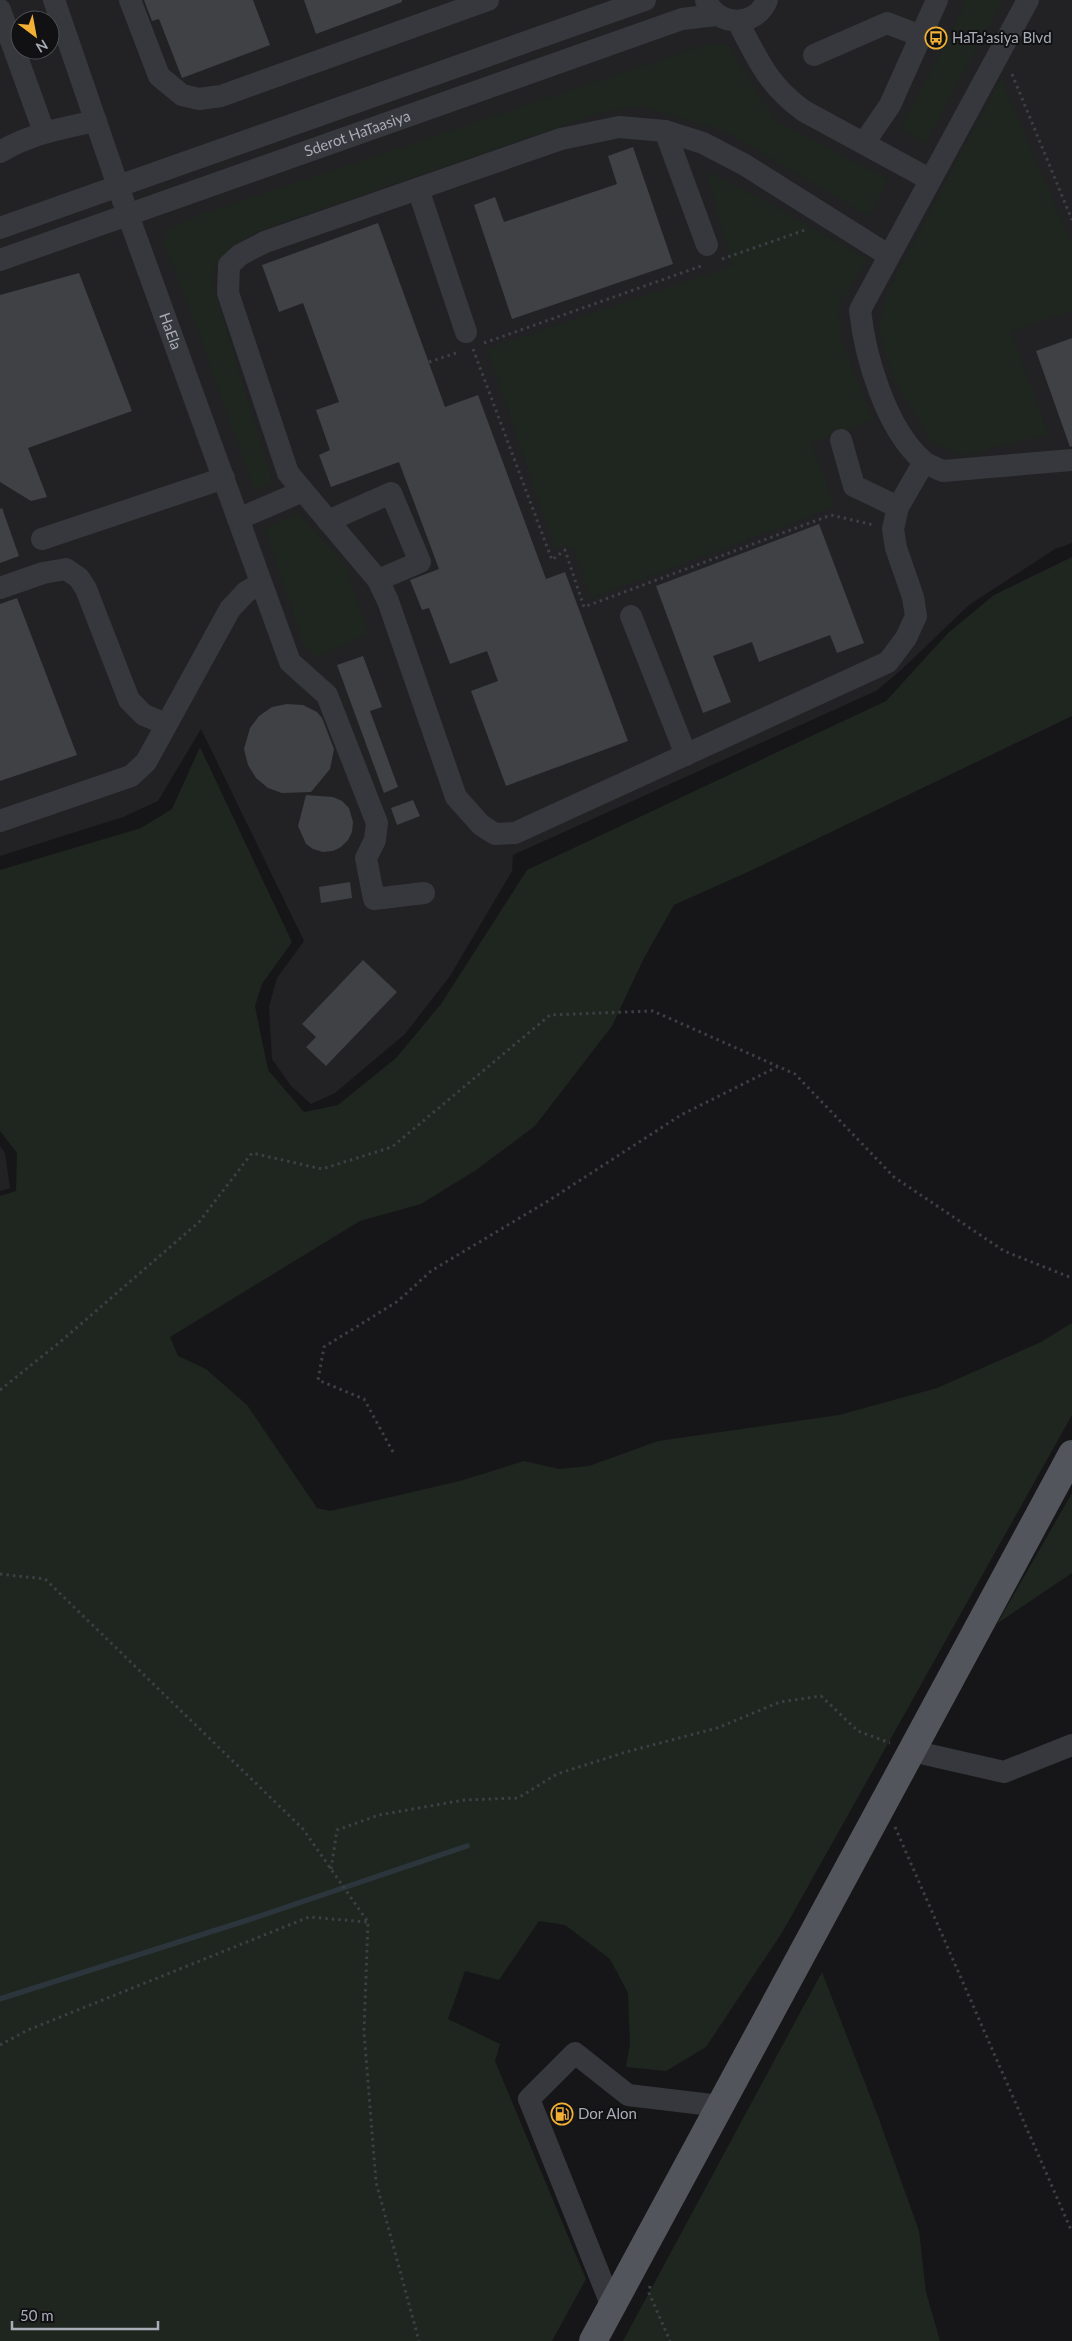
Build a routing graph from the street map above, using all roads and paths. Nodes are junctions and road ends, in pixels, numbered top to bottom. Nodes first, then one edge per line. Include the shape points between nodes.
1 (54, 0) edge
2 (130, 0) edge
3 (488, 0) edge
4 (645, 0) edge
5 (767, 0) edge
6 (938, 0) edge
7 (1028, 0) edge
8 (711, 7) edge
9 (0, 10) edge
10 (738, 22) junction
11 (921, 36) junction
12 (1002, 48) junction
13 (814, 55) dead end
14 (96, 121) junction
15 (665, 131) junction
16 (44, 132) junction
17 (864, 143) junction
18 (0, 152) edge
19 (929, 179) junction
20 (119, 187) junction
21 (418, 188) junction
22 (128, 215) junction
23 (833, 220) junction
24 (1072, 220) edge
25 (0, 228) edge
26 (707, 245) dead end
27 (888, 255) junction
28 (0, 260) edge
29 (469, 340) junction
30 (429, 362) dead end
31 (841, 440) dead end
32 (1072, 460) edge
33 (924, 462) junction
34 (224, 478) junction
35 (303, 491) junction
36 (898, 507) junction
37 (238, 518) junction
38 (328, 521) junction
39 (893, 529) junction
40 (42, 538) dead end
41 (378, 580) junction
42 (262, 583) junction
43 (0, 588) edge
44 (631, 616) dead end
45 (166, 724) junction
46 (686, 755) junction
47 (0, 821) edge
48 (424, 893) dead end
49 (778, 1067) junction
50 (1072, 1278) edge
51 (0, 1390) edge
52 (393, 1452) dead end
53 (1072, 1454) edge
54 (0, 1574) edge
55 (1072, 1745) edge
56 (912, 1750) junction
57 (884, 1802) junction
58 (331, 1869) junction
59 (368, 1922) junction
60 (0, 2045) edge
61 (720, 2106) junction
62 (1072, 2232) edge
63 (650, 2284) dead end
64 (611, 2304) junction
65 (419, 2341) edge
66 (593, 2341) edge
67 (670, 2341) edge

1 - 14 street, HaEla
2 - 3 street via 159,76 182,94 199,99 221,96
4 - 20 street, Sderot HaTaasiya
5 - 10 street via 757,14
6 - 11 street
7 - 12 street
8 - 10 street via 726,20
8 - 22 street, Sderot HaTaasiya
9 - 16 street
10 - 17 street via 766,75 786,98
11 - 13 street via 888,23
11 - 17 street via 890,105
12 - 19 street
12 - 24 path
14 - 16 street
14 - 20 street, HaEla
15 - 21 street via 619,127 561,139
15 - 23 street via 703,143 745,165
15 - 26 street
16 - 18 street
17 - 19 street
19 - 27 street
20 - 22 street, HaEla
20 - 25 street, Sderot HaTaasiya
21 - 29 street
21 - 35 street via 265,242 240,255 230,265 228,294 288,473
22 - 28 street, Sderot HaTaasiya
22 - 34 street, HaEla
23 - 27 street
23 - 29 path
27 - 33 street via 860,310 863,337 890,416 903,439
29 - 30 path
29 - 39 path via 552,560 565,550 584,607 831,515
31 - 36 street via 854,486
32 - 33 street via 943,471
33 - 36 street
34 - 37 street, HaEla
34 - 40 street
35 - 37 street
35 - 38 street
36 - 39 street
37 - 42 street, HaEla
38 - 41 street
38 - 41 street via 391,493 420,562
39 - 46 street via 916,616 906,638 888,662
41 - 46 street via 456,797 481,825 495,834 515,833
42 - 45 street via 246,592 230,609
42 - 48 street, HaEla via 290,662 327,695 377,823 376,840 366,858 374,899
43 - 45 street via 43,573 66,569 79,578 129,700 144,715
44 - 46 street
45 - 47 street via 146,762 131,776
49 - 50 path via 795,1074 894,1176 1004,1251
49 - 51 path via 653,1011 550,1015 392,1147 322,1169 252,1154 199,1222
49 - 52 path via 681,1115 431,1271 398,1301 324,1347 318,1380 364,1399
53 - 56 main road
54 - 58 path via 45,1579 303,1829
55 - 56 street via 1004,1772
56 - 57 main road
56 - 58 path via 858,1731 821,1696 780,1702 716,1728 557,1774 518,1798 464,1800 379,1815 337,1830
57 - 61 main road
57 - 62 path
58 - 59 path
59 - 60 path via 309,1917 28,2030
59 - 65 path via 364,2032 376,2182
61 - 64 main road
61 - 64 street via 628,2095 575,2053 529,2099
63 - 67 path via 649,2293
64 - 66 main road

